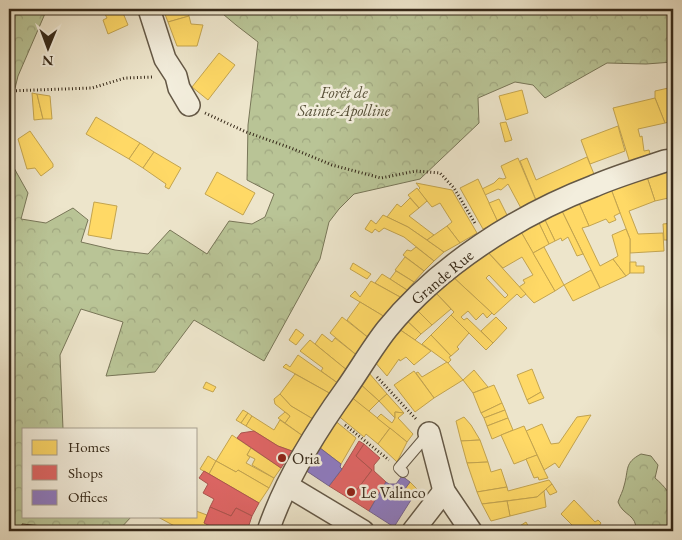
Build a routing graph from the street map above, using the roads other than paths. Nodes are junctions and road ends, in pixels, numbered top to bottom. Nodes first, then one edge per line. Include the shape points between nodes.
1 (149, 9) edge
2 (189, 105) road end
3 (673, 160) edge
4 (429, 433) joint
5 (401, 470) road end
6 (288, 486) junction
7 (444, 491) junction
8 (268, 531) edge
9 (363, 531) edge
10 (413, 531) edge
11 (471, 531) edge

1 - 2 street via 165,59
3 - 6 street, Grande Rue via 593,186 536,213 485,241 410,304 386,330 329,413
4 - 5 lane
4 - 7 street
6 - 8 street, Grande Rue
6 - 9 street
7 - 10 street
7 - 11 street

